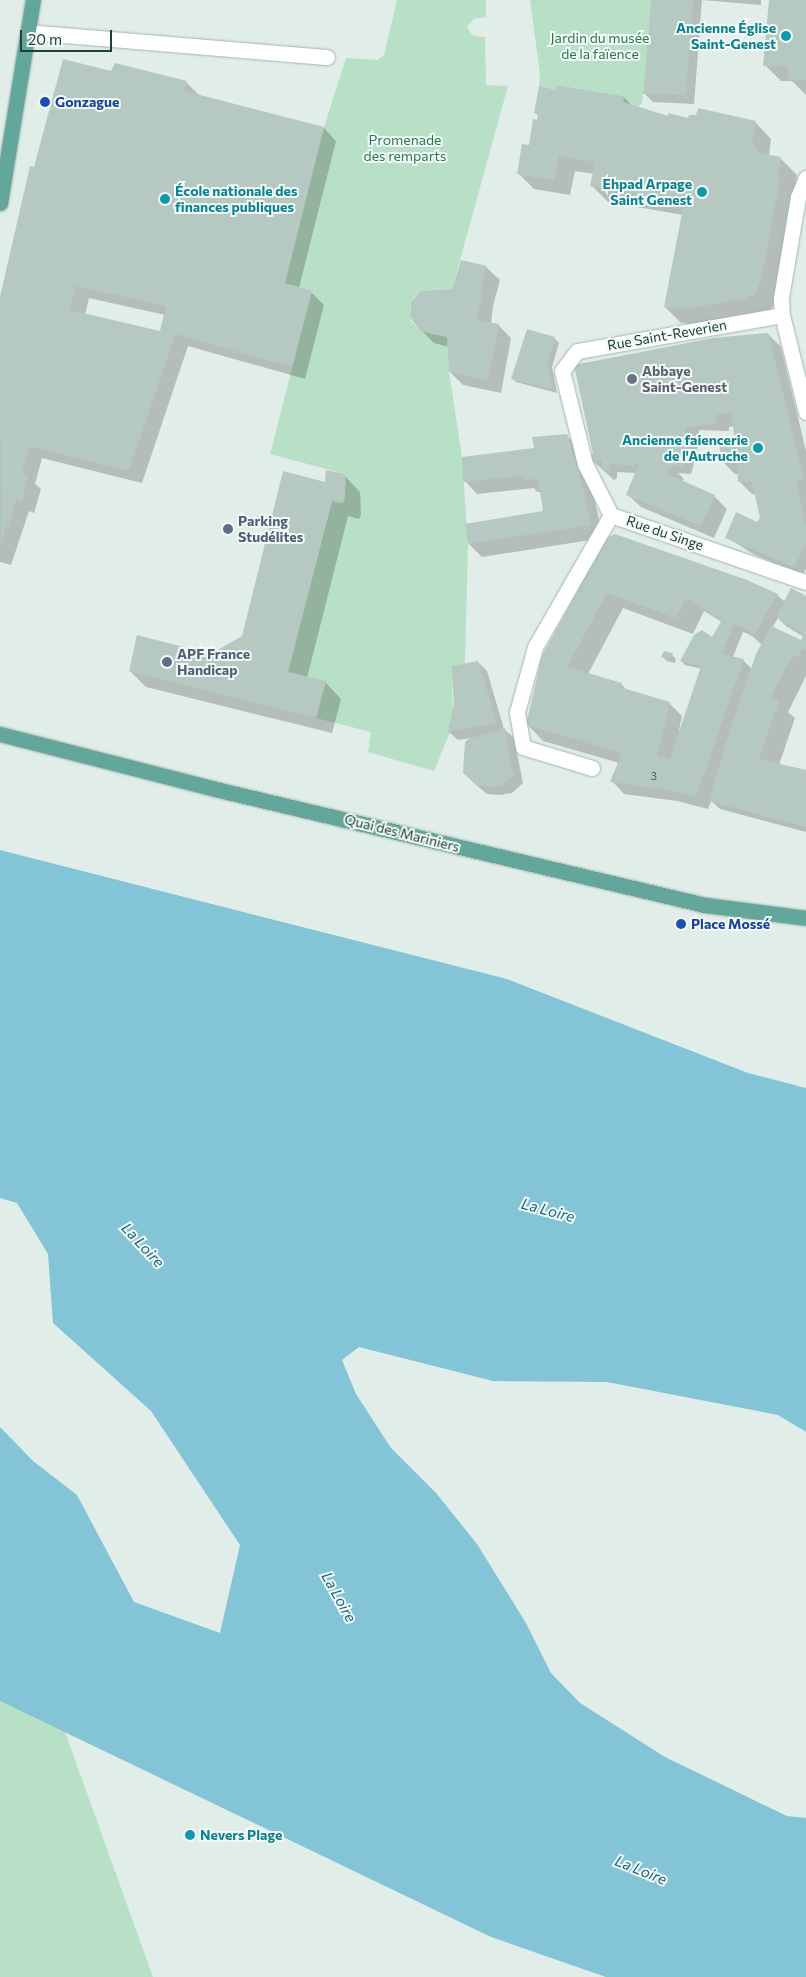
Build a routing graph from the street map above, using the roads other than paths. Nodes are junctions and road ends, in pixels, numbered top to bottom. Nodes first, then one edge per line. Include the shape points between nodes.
1 (32, 0) edge
2 (28, 32) junction
3 (327, 57) dead end
4 (806, 178) edge
5 (0, 203) edge
6 (782, 314) junction
7 (562, 371) joint
8 (806, 412) edge
9 (611, 515) junction
10 (806, 582) edge
11 (0, 734) edge
12 (592, 768) dead end
13 (806, 918) edge

1 - 2 main road
2 - 3 street
2 - 5 main road
4 - 6 street via 798,197 781,298
6 - 7 street, Rue Saint-Reverien via 577,351
6 - 8 street
7 - 9 street, Rue du Singe via 585,464
9 - 10 street, Rue du Singe
9 - 12 street via 535,646 517,712 523,747
11 - 13 main road, Quai des Mariniers via 705,905

